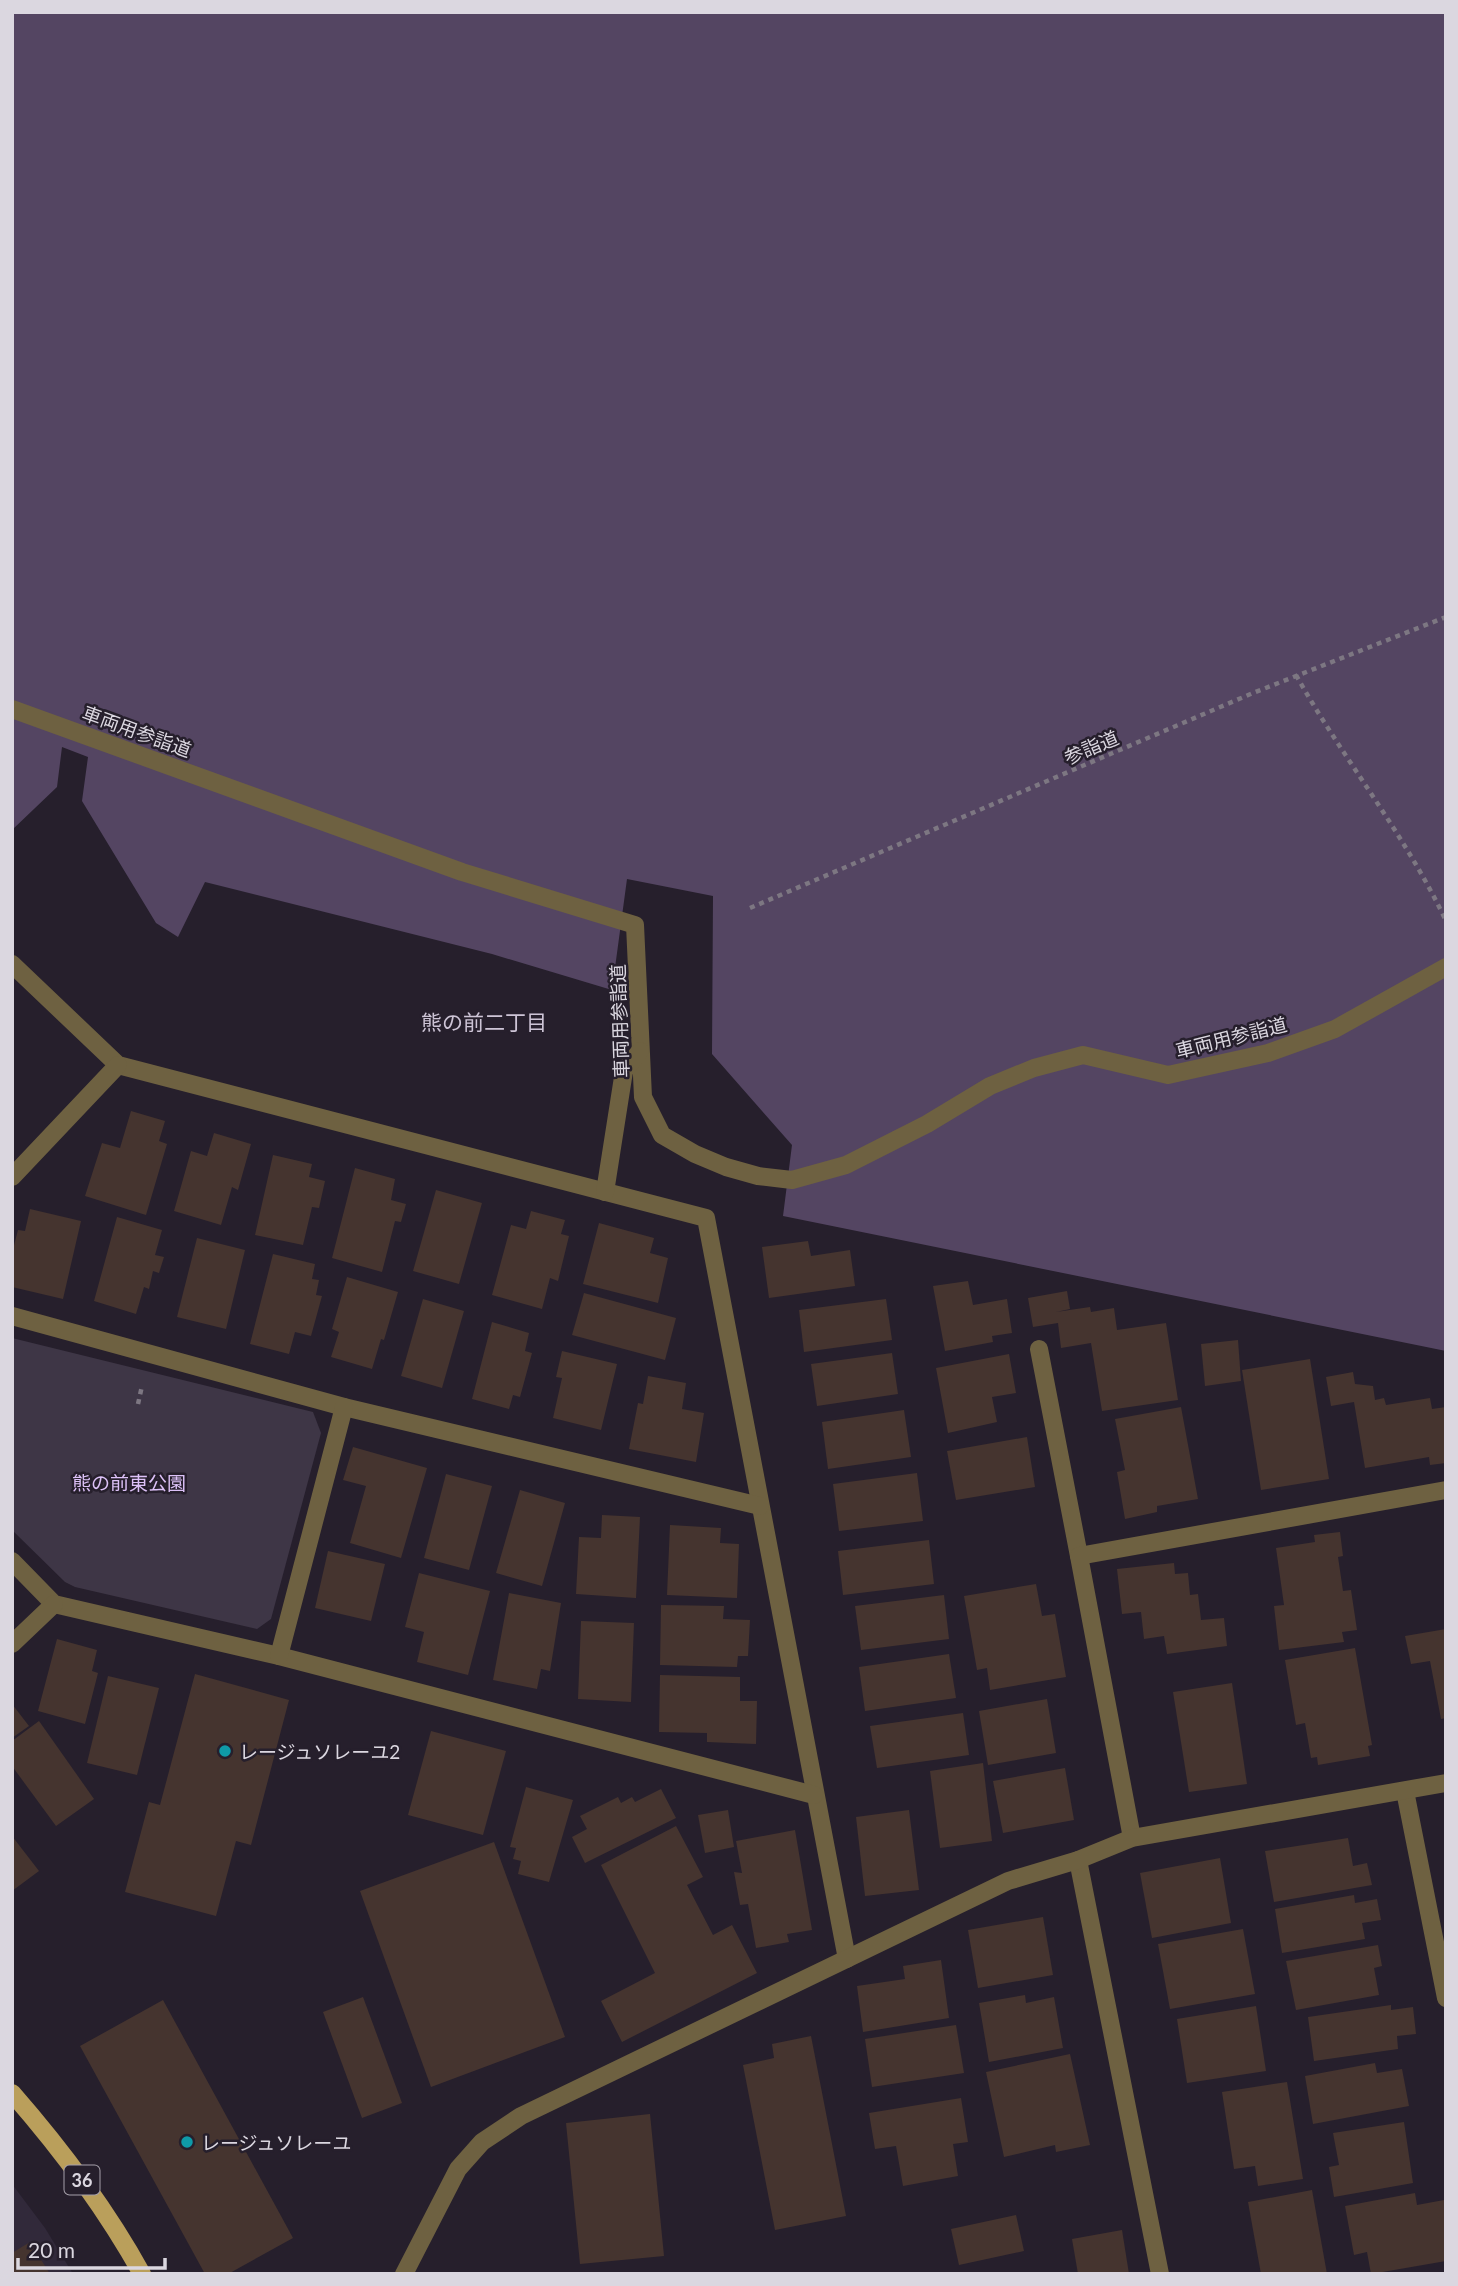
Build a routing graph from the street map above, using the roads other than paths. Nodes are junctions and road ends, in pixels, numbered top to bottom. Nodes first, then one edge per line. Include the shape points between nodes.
1 (12, 709) edge
2 (12, 964) edge
3 (1446, 967) edge
4 (640, 1051) junction
5 (118, 1065) junction
6 (12, 1177) edge
7 (604, 1192) junction
8 (12, 1317) edge
9 (1039, 1349) dead end
10 (344, 1407) junction
11 (1446, 1490) edge
12 (760, 1506) junction
13 (1079, 1556) junction
14 (12, 1561) edge
15 (54, 1604) junction
16 (12, 1644) edge
17 (279, 1656) junction
18 (1446, 1783) edge
19 (1405, 1791) junction
20 (814, 1795) junction
21 (1132, 1838) junction
22 (1078, 1860) junction
23 (847, 1959) junction
24 (1446, 1998) edge
25 (12, 2093) edge
26 (142, 2274) edge
27 (404, 2274) edge
28 (1160, 2274) edge

1 - 4 street, 車両用参詣道 via 462,872 635,925
2 - 5 street
3 - 4 street, 車両用参詣道 via 1335,1029 1268,1052 1168,1074 1083,1055 1034,1068 990,1086 846,1165 792,1180 726,1167 662,1135 643,1097
4 - 7 street via 624,1071
5 - 6 street
5 - 7 street
7 - 12 street via 706,1218
8 - 10 street
9 - 13 street
10 - 12 street
10 - 17 street
11 - 13 street
12 - 20 street
13 - 21 street
14 - 15 street
15 - 16 street
15 - 17 street
17 - 20 street
18 - 19 street
19 - 21 street
19 - 24 street
20 - 23 street
21 - 22 street
22 - 23 street via 1008,1881
22 - 28 street
23 - 27 street via 531,2109 482,2142 458,2169
25 - 26 main road, 36 via 56,2144

